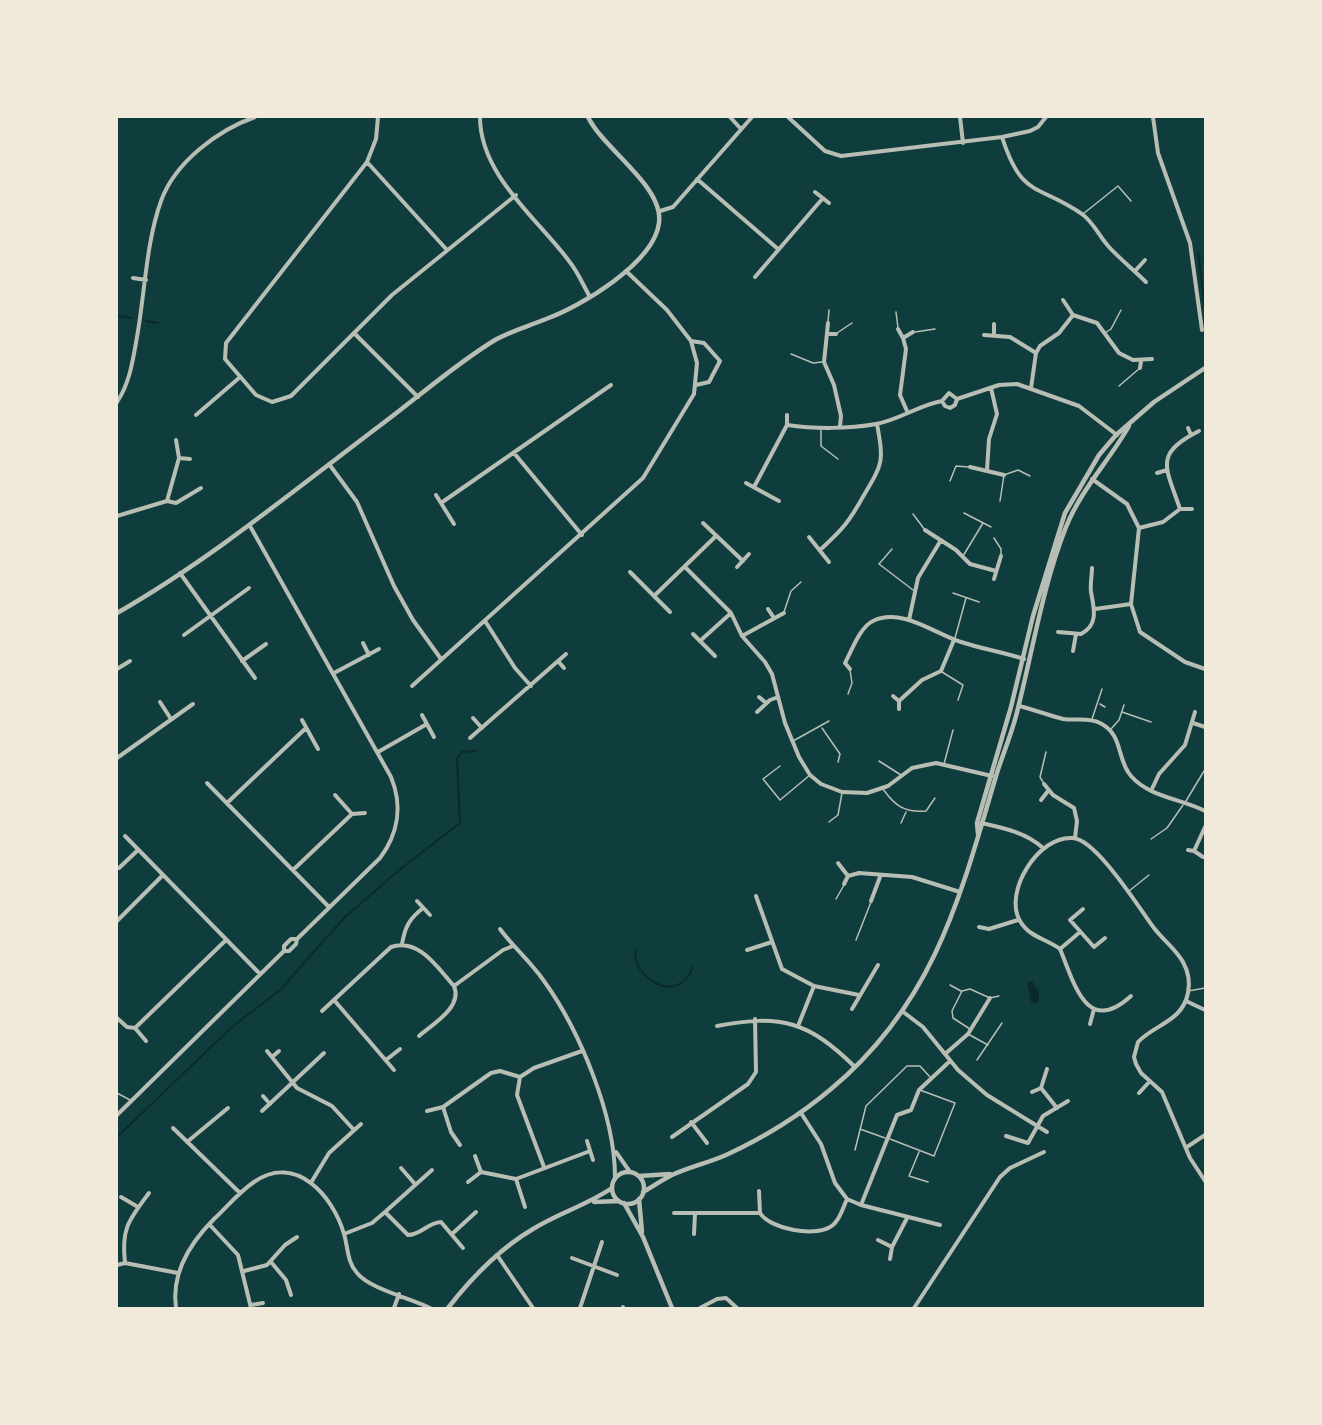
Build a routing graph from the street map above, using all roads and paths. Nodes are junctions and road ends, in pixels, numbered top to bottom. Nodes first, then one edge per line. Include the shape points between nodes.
1 (255, 117) edge
2 (378, 117) edge
3 (480, 117) edge
4 (588, 117) edge
5 (730, 117) edge
6 (752, 117) edge
7 (788, 117) edge
8 (960, 117) edge
9 (1046, 117) edge
10 (1154, 117) edge
11 (741, 129) junction
12 (1002, 137) junction
13 (963, 143) junction
14 (367, 162) junction
15 (698, 179) junction
16 (815, 192) dead end
17 (516, 195) junction
18 (822, 198) junction
19 (1131, 201) dead end
20 (829, 203) dead end
21 (660, 211) junction
22 (1082, 214) junction
23 (778, 249) junction
24 (447, 250) junction
25 (1145, 260) dead end
26 (626, 271) junction
27 (1135, 271) junction
28 (755, 277) dead end
29 (133, 278) dead end
30 (146, 280) junction
31 (1146, 282) dead end
32 (591, 298) junction
33 (1063, 300) dead end
34 (829, 310) dead end
35 (1121, 310) dead end
36 (896, 312) dead end
37 (1073, 315) junction
38 (828, 323) joint
39 (852, 323) dead end
40 (994, 324) dead end
41 (1203, 328) edge
42 (898, 329) joint
43 (935, 329) dead end
44 (914, 332) joint
45 (354, 333) junction
46 (1104, 333) junction
47 (827, 334) junction
48 (836, 334) joint
49 (984, 335) dead end
50 (994, 335) junction
51 (903, 338) junction
52 (691, 341) junction
53 (1036, 353) junction
54 (791, 354) dead end
55 (1152, 359) dead end
56 (1142, 361) junction
57 (824, 362) junction
58 (1140, 368) joint
59 (1204, 369) edge
60 (239, 378) junction
61 (611, 385) dead end
62 (696, 385) junction
63 (1119, 386) dead end
64 (990, 388) junction
65 (1031, 388) junction
66 (120, 394) edge
67 (418, 397) junction
68 (957, 399) junction
69 (942, 401) junction
70 (117, 402) edge
71 (907, 411) junction
72 (196, 415) dead end
73 (787, 415) dead end
74 (878, 424) junction
75 (787, 425) junction
76 (840, 426) junction
77 (1129, 426) junction
78 (1188, 428) dead end
79 (821, 430) junction
80 (1199, 431) dead end
81 (1116, 435) junction
82 (1191, 435) junction
83 (1122, 439) junction
84 (176, 440) dead end
85 (514, 453) junction
86 (179, 458) junction
87 (190, 459) dead end
88 (838, 459) dead end
89 (329, 464) junction
90 (970, 467) joint
91 (987, 470) junction
92 (1167, 470) junction
93 (1157, 473) dead end
94 (1004, 475) junction
95 (1030, 476) dead end
96 (1088, 477) junction
97 (950, 481) dead end
98 (746, 483) dead end
99 (201, 488) dead end
100 (754, 488) junction
101 (436, 495) dead end
102 (167, 501) junction
103 (779, 501) dead end
104 (1000, 501) dead end
105 (441, 503) junction
106 (1180, 509) junction
107 (1192, 509) dead end
108 (964, 513) dead end
109 (913, 514) dead end
110 (117, 516) edge
111 (703, 523) dead end
112 (982, 523) junction
113 (454, 524) dead end
114 (250, 526) junction
115 (991, 527) dead end
116 (1139, 528) junction
117 (925, 530) joint
118 (582, 535) junction
119 (716, 536) junction
120 (809, 537) dead end
121 (993, 538) dead end
122 (941, 540) junction
123 (892, 549) dead end
124 (820, 550) junction
125 (749, 554) dead end
126 (963, 556) junction
127 (1001, 556) joint
128 (743, 561) junction
129 (829, 562) dead end
130 (685, 567) junction
131 (737, 567) dead end
132 (1092, 568) dead end
133 (996, 571) junction
134 (180, 572) junction
135 (630, 572) dead end
136 (994, 579) dead end
137 (801, 582) dead end
138 (249, 588) dead end
139 (914, 590) junction
140 (953, 593) dead end
141 (654, 596) junction
142 (966, 598) junction
143 (979, 602) dead end
144 (1131, 604) junction
145 (768, 609) dead end
146 (1095, 609) junction
147 (670, 612) dead end
148 (117, 613) edge
149 (731, 613) junction
150 (783, 613) joint
151 (211, 616) junction
152 (774, 618) junction
153 (909, 620) junction
154 (485, 621) junction
155 (1058, 632) dead end
156 (693, 634) dead end
157 (1076, 634) junction
158 (184, 635) dead end
159 (742, 636) junction
160 (954, 640) junction
161 (700, 641) junction
162 (363, 643) dead end
163 (266, 644) dead end
164 (379, 649) dead end
165 (1073, 651) dead end
166 (566, 654) dead end
167 (369, 655) junction
168 (715, 656) dead end
169 (1023, 658) junction
170 (441, 659) junction
171 (130, 661) dead end
172 (242, 661) junction
173 (558, 661) junction
174 (1029, 661) junction
175 (838, 663) dead end
176 (845, 663) junction
177 (564, 668) dead end
178 (117, 669) edge
179 (850, 669) joint
180 (1205, 669) edge
181 (941, 671) junction
182 (334, 673) junction
183 (255, 678) dead end
184 (412, 686) dead end
185 (531, 686) junction
186 (1102, 690) dead end
187 (848, 694) dead end
188 (893, 696) dead end
189 (759, 697) dead end
190 (778, 698) junction
191 (958, 700) dead end
192 (899, 701) junction
193 (160, 702) dead end
194 (766, 703) junction
195 (1099, 703) junction
196 (193, 704) dead end
197 (1012, 705) junction
198 (1124, 705) dead end
199 (1019, 706) junction
200 (1105, 707) dead end
201 (899, 709) dead end
202 (757, 712) dead end
203 (1122, 712) junction
204 (1196, 712) dead end
205 (422, 715) dead end
206 (474, 718) dead end
207 (171, 719) junction
208 (302, 720) dead end
209 (1091, 720) junction
210 (829, 721) dead end
211 (1151, 722) dead end
212 (1193, 723) junction
213 (427, 724) junction
214 (821, 727) junction
215 (1205, 727) edge
216 (306, 728) junction
217 (482, 728) junction
218 (953, 730) dead end
219 (1110, 730) junction
220 (434, 737) dead end
221 (470, 738) dead end
222 (792, 741) junction
223 (318, 749) dead end
224 (378, 752) junction
225 (1046, 752) dead end
226 (117, 758) edge
227 (879, 761) dead end
228 (838, 762) dead end
229 (944, 764) junction
230 (780, 766) dead end
231 (1204, 771) edge
232 (810, 775) junction
233 (901, 775) junction
234 (993, 776) junction
235 (207, 783) dead end
236 (1044, 784) joint
237 (882, 788) junction
238 (1048, 791) junction
239 (1151, 791) junction
240 (842, 792) junction
241 (335, 795) dead end
242 (935, 798) dead end
243 (1041, 800) dead end
244 (1185, 802) junction
245 (227, 803) junction
246 (1205, 811) edge
247 (907, 812) junction
248 (365, 813) dead end
249 (352, 814) junction
250 (829, 822) dead end
251 (901, 823) dead end
252 (980, 823) junction
253 (1205, 827) edge
254 (125, 836) dead end
255 (1075, 838) junction
256 (1151, 839) dead end
257 (1043, 848) junction
258 (138, 850) junction
259 (1188, 850) dead end
260 (1194, 851) junction
261 (1203, 856) dead end
262 (838, 863) dead end
263 (119, 868) dead end
264 (293, 870) junction
265 (163, 875) junction
266 (1149, 875) dead end
267 (848, 876) junction
268 (880, 877) junction
269 (844, 884) joint
270 (1129, 891) junction
271 (962, 893) junction
272 (756, 896) dead end
273 (836, 899) dead end
274 (417, 901) dead end
275 (872, 901) joint
276 (329, 907) junction
277 (423, 908) junction
278 (1083, 909) dead end
279 (430, 915) dead end
280 (1018, 920) junction
281 (117, 921) edge
282 (979, 927) dead end
283 (500, 929) dead end
284 (1080, 932) junction
285 (1105, 938) dead end
286 (226, 940) junction
287 (856, 940) dead end
288 (772, 942) junction
289 (402, 944) junction
290 (513, 946) junction
291 (1060, 949) junction
292 (747, 950) dead end
293 (878, 964) dead end
294 (260, 974) junction
295 (950, 985) dead end
296 (454, 986) junction
297 (814, 986) junction
298 (1205, 988) edge
299 (1188, 991) junction
300 (962, 992) junction
301 (859, 995) junction
302 (999, 996) dead end
303 (1131, 996) dead end
304 (990, 998) junction
305 (334, 1000) junction
306 (1186, 1001) junction
307 (852, 1009) dead end
308 (1094, 1009) junction
309 (1205, 1010) edge
310 (322, 1011) dead end
311 (902, 1011) junction
312 (117, 1018) edge
313 (755, 1019) junction
314 (1002, 1023) dead end
315 (1090, 1024) dead end
316 (717, 1026) dead end
317 (798, 1026) junction
318 (135, 1028) junction
319 (970, 1029) junction
320 (968, 1034) junction
321 (419, 1036) dead end
322 (147, 1041) dead end
323 (989, 1045) junction
324 (400, 1049) dead end
325 (267, 1051) dead end
326 (279, 1051) dead end
327 (582, 1051) junction
328 (324, 1053) dead end
329 (945, 1054) junction
330 (272, 1057) junction
331 (386, 1060) junction
332 (977, 1060) dead end
333 (950, 1061) junction
334 (855, 1067) junction
335 (1047, 1069) dead end
336 (394, 1070) dead end
337 (520, 1077) junction
338 (931, 1078) junction
339 (1150, 1081) junction
340 (292, 1083) junction
341 (1041, 1088) junction
342 (919, 1090) junction
343 (1032, 1092) dead end
344 (117, 1093) edge
345 (1139, 1093) dead end
346 (263, 1096) dead end
347 (131, 1100) junction
348 (1068, 1101) dead end
349 (270, 1104) junction
350 (443, 1107) junction
351 (228, 1108) dead end
352 (1057, 1108) junction
353 (262, 1111) dead end
354 (427, 1111) dead end
355 (801, 1113) junction
356 (117, 1115) edge
357 (691, 1122) junction
358 (361, 1124) dead end
359 (1037, 1126) junction
360 (173, 1128) dead end
361 (860, 1129) junction
362 (354, 1130) junction
363 (1047, 1132) dead end
364 (1205, 1135) edge
365 (1006, 1136) dead end
366 (672, 1137) dead end
367 (889, 1139) junction
368 (587, 1141) dead end
369 (187, 1142) junction
370 (707, 1143) dead end
371 (460, 1145) dead end
372 (1187, 1147) junction
373 (855, 1150) dead end
374 (590, 1151) junction
375 (615, 1151) junction
376 (920, 1151) junction
377 (1044, 1152) dead end
378 (475, 1156) dead end
379 (593, 1161) dead end
380 (544, 1167) junction
381 (401, 1168) dead end
382 (432, 1170) dead end
383 (481, 1172) junction
384 (630, 1172) junction
385 (673, 1174) junction
386 (639, 1176) junction
387 (615, 1177) junction
388 (516, 1179) junction
389 (312, 1181) junction
390 (1205, 1181) edge
391 (468, 1182) dead end
392 (928, 1182) dead end
393 (415, 1184) junction
394 (612, 1188) junction
395 (759, 1191) dead end
396 (643, 1192) junction
397 (149, 1193) dead end
398 (240, 1193) junction
399 (122, 1197) dead end
400 (639, 1199) junction
401 (847, 1199) junction
402 (618, 1201) junction
403 (591, 1203) junction
404 (624, 1203) junction
405 (861, 1205) junction
406 (138, 1207) junction
407 (525, 1207) dead end
408 (385, 1212) junction
409 (476, 1212) dead end
410 (674, 1213) dead end
411 (760, 1213) junction
412 (695, 1214) junction
413 (907, 1218) junction
414 (209, 1224) junction
415 (939, 1225) dead end
416 (344, 1234) junction
417 (452, 1234) junction
418 (694, 1234) dead end
419 (297, 1237) dead end
420 (643, 1237) junction
421 (878, 1240) dead end
422 (602, 1242) dead end
423 (892, 1247) junction
424 (463, 1248) dead end
425 (497, 1255) junction
426 (572, 1258) dead end
427 (890, 1258) dead end
428 (271, 1262) junction
429 (125, 1263) junction
430 (117, 1264) edge
431 (594, 1266) junction
432 (244, 1271) junction
433 (178, 1273) junction
434 (616, 1275) dead end
435 (399, 1294) junction
436 (291, 1295) dead end
437 (263, 1302) dead end
438 (251, 1306) edge
439 (914, 1307) edge
440 (176, 1308) edge
441 (394, 1308) edge
442 (430, 1308) edge
443 (448, 1308) edge
444 (533, 1308) edge
445 (580, 1308) edge
446 (672, 1308) edge
447 (700, 1308) edge
448 (737, 1308) edge
449 (920, 1308) edge

1 - 30 street via 240,122 196,152 176,175 162,200
2 - 14 street via 376,139
3 - 17 street via 485,149 498,174
4 - 21 street via 605,142 651,192
5 - 11 street
6 - 11 street
7 - 13 street via 833,155
8 - 13 street
9 - 12 street via 1030,131
10 - 41 street via 1158,153 1190,243
11 - 15 street
12 - 13 street
12 - 22 street via 1024,182
14 - 24 street
14 - 60 street via 228,339 225,359
15 - 21 street via 673,207
15 - 23 street
16 - 18 street
17 - 24 street
17 - 32 street via 571,263
18 - 20 street
18 - 23 street
19 - 22 lane via 1118,186
21 - 26 street via 659,226 646,249
22 - 27 street
23 - 28 street
24 - 45 street via 392,295
25 - 27 street
26 - 32 street
26 - 52 street via 667,309
27 - 31 street
29 - 30 street
30 - 66 street via 134,356
32 - 67 street via 495,341
33 - 37 street
34 - 38 lane
35 - 46 lane
36 - 42 lane
37 - 46 street via 1097,323
37 - 53 street
38 - 47 street
39 - 48 lane
40 - 50 street
42 - 51 street
43 - 44 lane
44 - 51 street
45 - 60 street via 291,396 281,401 261,400
45 - 67 street
46 - 56 street via 1119,352
47 - 48 street
47 - 57 street
49 - 50 street
50 - 53 street via 1016,340
51 - 71 street via 906,349 900,395
52 - 62 street via 697,363
52 - 62 street via 704,344 720,362 709,382
53 - 65 street
54 - 57 lane via 813,363
55 - 56 street
56 - 58 street
57 - 76 street via 834,385
58 - 63 lane
59 - 77 street via 1154,402
60 - 72 street
61 - 85 street
62 - 118 street via 643,478
64 - 65 street via 1017,384
64 - 68 street
64 - 91 street via 997,414 989,439
65 - 81 street via 1079,406
66 - 70 street
67 - 89 street
68 - 69 street via 949,393
68 - 69 street via 950,408
69 - 71 street
71 - 74 street
73 - 75 street
74 - 76 street
74 - 124 street via 881,458 877,476 849,523
75 - 79 street
75 - 100 street
76 - 79 street
77 - 81 street
77 - 83 street
78 - 82 street
79 - 88 lane via 821,446
80 - 82 street
81 - 83 street
81 - 96 street
82 - 92 street via 1171,447
83 - 96 street
84 - 86 street
85 - 105 street
85 - 118 street
86 - 87 street
86 - 102 street
89 - 114 street
89 - 170 street via 357,502 394,586
90 - 91 street
90 - 97 lane via 956,466
91 - 94 street
92 - 93 street
92 - 106 street
94 - 95 lane via 1018,470
94 - 104 lane
96 - 116 street via 1127,504
96 - 169 street via 1061,526
96 - 174 street via 1066,528
98 - 100 street
99 - 102 street via 176,503
100 - 103 street
101 - 105 street
102 - 110 street
105 - 113 street
106 - 107 street
106 - 116 street via 1163,522
108 - 112 lane
109 - 117 lane
111 - 119 street
112 - 115 lane
112 - 126 lane
114 - 134 street
114 - 182 street
116 - 144 street
117 - 122 street
118 - 154 street
119 - 128 street
119 - 130 street
120 - 124 street
121 - 127 lane
122 - 126 street
122 - 139 street
123 - 139 lane via 879,564
124 - 129 street
125 - 128 street
126 - 133 street via 975,566
127 - 133 street
128 - 131 street
130 - 141 street
130 - 149 street
132 - 146 street
133 - 136 street
134 - 148 street
134 - 151 street
135 - 141 street
137 - 150 lane via 791,591
138 - 151 street
139 - 153 street
140 - 142 lane
141 - 147 street
142 - 143 lane
142 - 160 lane
144 - 146 street
144 - 180 street via 1140,632 1185,662
145 - 152 street
146 - 157 street via 1088,631
149 - 159 street
149 - 161 street
150 - 152 street
151 - 158 street
151 - 172 street
152 - 159 street
153 - 160 street
153 - 176 street via 880,618 867,624
154 - 170 street
154 - 185 street
155 - 157 street
156 - 161 street
157 - 165 street
159 - 190 street via 772,674
160 - 169 street
160 - 181 street
161 - 168 street
162 - 167 street
163 - 172 street
164 - 167 street
166 - 173 street
167 - 182 street
169 - 174 street
169 - 197 street
170 - 184 street
171 - 178 street
172 - 183 street
173 - 177 street
173 - 185 street
174 - 199 street
175 - 176 street
176 - 179 street
179 - 187 lane via 852,683
181 - 191 lane via 963,685
181 - 192 street via 922,680
182 - 224 street
185 - 217 street
186 - 195 lane
188 - 192 street
189 - 194 street
190 - 194 street
190 - 222 street
192 - 201 street
193 - 207 street
194 - 202 street
195 - 200 lane
195 - 209 lane
196 - 207 street
197 - 199 street
197 - 234 street
198 - 203 lane
199 - 209 street via 1066,719
199 - 234 street
203 - 211 lane
203 - 219 lane
204 - 212 street
205 - 213 street
206 - 217 street
207 - 226 street
208 - 216 street
209 - 219 street
210 - 214 lane
212 - 215 street
212 - 239 street via 1185,745 1159,774
213 - 220 street
213 - 224 street
214 - 222 lane
214 - 228 lane via 840,754
216 - 223 street
216 - 245 street
217 - 221 street
218 - 229 lane
219 - 239 street via 1119,744 1125,768
222 - 232 street
224 - 276 street via 395,788 398,807 394,834 380,858
225 - 236 lane via 1040,777
227 - 233 lane
229 - 233 street via 921,765
229 - 234 street
230 - 232 lane via 763,779 780,800
231 - 244 lane
232 - 240 street
233 - 237 street
234 - 252 street
235 - 245 street
236 - 238 street
237 - 240 street via 867,793
237 - 247 lane
238 - 243 street
238 - 255 street via 1074,808
239 - 244 street
240 - 250 lane via 838,815
241 - 249 street
242 - 247 lane via 926,811
244 - 246 street
244 - 256 lane via 1167,828
245 - 264 street
247 - 251 lane
248 - 249 street
249 - 264 street
252 - 257 street via 1032,839
252 - 271 street
253 - 260 street
254 - 258 street
255 - 257 street
255 - 270 street via 1094,851
257 - 280 street via 1025,868 1016,907
258 - 263 street
258 - 265 street
259 - 260 street
260 - 261 street
262 - 267 street
264 - 276 street
265 - 281 street
265 - 286 street
266 - 270 lane
267 - 268 street via 859,873
267 - 269 street
268 - 271 street via 912,877
268 - 275 street
269 - 273 lane
270 - 299 street via 1184,963
271 - 311 street via 935,955
272 - 288 street
274 - 277 street
275 - 287 lane
276 - 294 street via 292,948
277 - 279 street
277 - 289 street via 405,928
278 - 284 street via 1070,921
280 - 282 street via 989,929
280 - 291 street via 1029,932
283 - 290 street
284 - 285 street via 1094,948
284 - 291 street
286 - 294 street
286 - 318 street
288 - 292 street
288 - 297 street via 782,969
289 - 296 street via 417,947
289 - 305 street via 383,952
290 - 296 street
290 - 327 street via 520,949 546,982
291 - 308 street via 1076,990 1086,1005
293 - 301 street
294 - 347 street
295 - 300 lane
296 - 321 street via 457,997 453,1005
297 - 301 street
297 - 317 street
298 - 299 lane
299 - 306 street
300 - 304 lane via 970,989
300 - 319 lane via 952,1011 953,1018
301 - 307 street
302 - 304 lane
303 - 308 street via 1116,1007
304 - 319 street
305 - 310 street
305 - 331 street
306 - 309 street
306 - 339 street via 1171,1022 1138,1042 1134,1057
308 - 315 street
311 - 329 street via 923,1027
311 - 334 street
312 - 318 street via 126,1027
313 - 316 street
313 - 317 street
313 - 357 street via 756,1072 748,1084
314 - 323 lane
317 - 334 street via 827,1041
318 - 322 street
319 - 320 street
320 - 323 lane
320 - 329 street
323 - 332 lane
324 - 331 street
325 - 330 street
326 - 330 street
327 - 337 street
327 - 375 street via 603,1103
328 - 340 street
329 - 333 street
330 - 340 street
331 - 336 street
333 - 338 street
333 - 359 street via 987,1095
334 - 355 street
335 - 341 street
337 - 350 street via 500,1071 491,1073
337 - 380 street via 517,1095
338 - 342 street
338 - 361 lane via 920,1066 907,1066 866,1106
339 - 345 street
339 - 372 street via 1162,1092
340 - 349 street
340 - 362 street via 332,1106
341 - 343 street
341 - 352 street
342 - 367 street via 911,1110 897,1115
342 - 376 lane via 955,1103 934,1156
344 - 347 lane
346 - 349 street
347 - 356 street
348 - 352 street
349 - 353 street
350 - 354 street
350 - 371 street
351 - 369 street
352 - 359 street via 1042,1116
355 - 385 street via 744,1147
355 - 401 street via 822,1144 835,1183
357 - 366 street
357 - 370 street
358 - 362 street
359 - 363 street
359 - 365 street via 1028,1143
360 - 369 street
361 - 367 lane
361 - 373 lane
362 - 389 street via 330,1153
364 - 372 street
367 - 376 lane
367 - 405 street
368 - 374 street
369 - 398 street
372 - 390 street
374 - 379 street
374 - 380 street
375 - 384 street
375 - 387 street
376 - 392 lane via 909,1176
377 - 439 street via 1000,1177
378 - 383 street
380 - 388 street
381 - 393 street
382 - 393 street
383 - 388 street
383 - 391 street
384 - 386 street
384 - 387 street
385 - 386 street
385 - 396 street
386 - 396 street
387 - 394 street
388 - 407 street
389 - 398 street via 288,1173 273,1174
389 - 416 street via 332,1206
393 - 408 street
394 - 402 street
394 - 403 street
395 - 411 street
396 - 400 street
397 - 406 street
398 - 414 street
399 - 406 street
400 - 404 street
400 - 420 street
401 - 405 street
401 - 411 street via 836,1222 824,1229 779,1227
402 - 403 street
402 - 404 street
403 - 425 street via 532,1229
404 - 420 street
405 - 413 street
406 - 429 street via 126,1224
408 - 416 street via 372,1223
408 - 417 street via 408,1235 416,1235 432,1222 441,1222
409 - 417 street
410 - 412 street
411 - 412 street
412 - 418 street
413 - 415 street
413 - 423 street
414 - 432 street via 238,1255
414 - 433 street via 192,1245
416 - 435 street via 357,1273
417 - 424 street
419 - 428 street
420 - 446 street
421 - 423 street
422 - 431 street
423 - 427 street
425 - 443 street via 476,1273
425 - 444 street
426 - 431 street
428 - 432 street
428 - 436 street via 286,1280
429 - 430 street
429 - 433 street
431 - 434 street
431 - 445 street
432 - 438 street
433 - 440 street
435 - 441 street
435 - 442 street
437 - 438 street
439 - 449 lane
447 - 448 street via 726,1298

